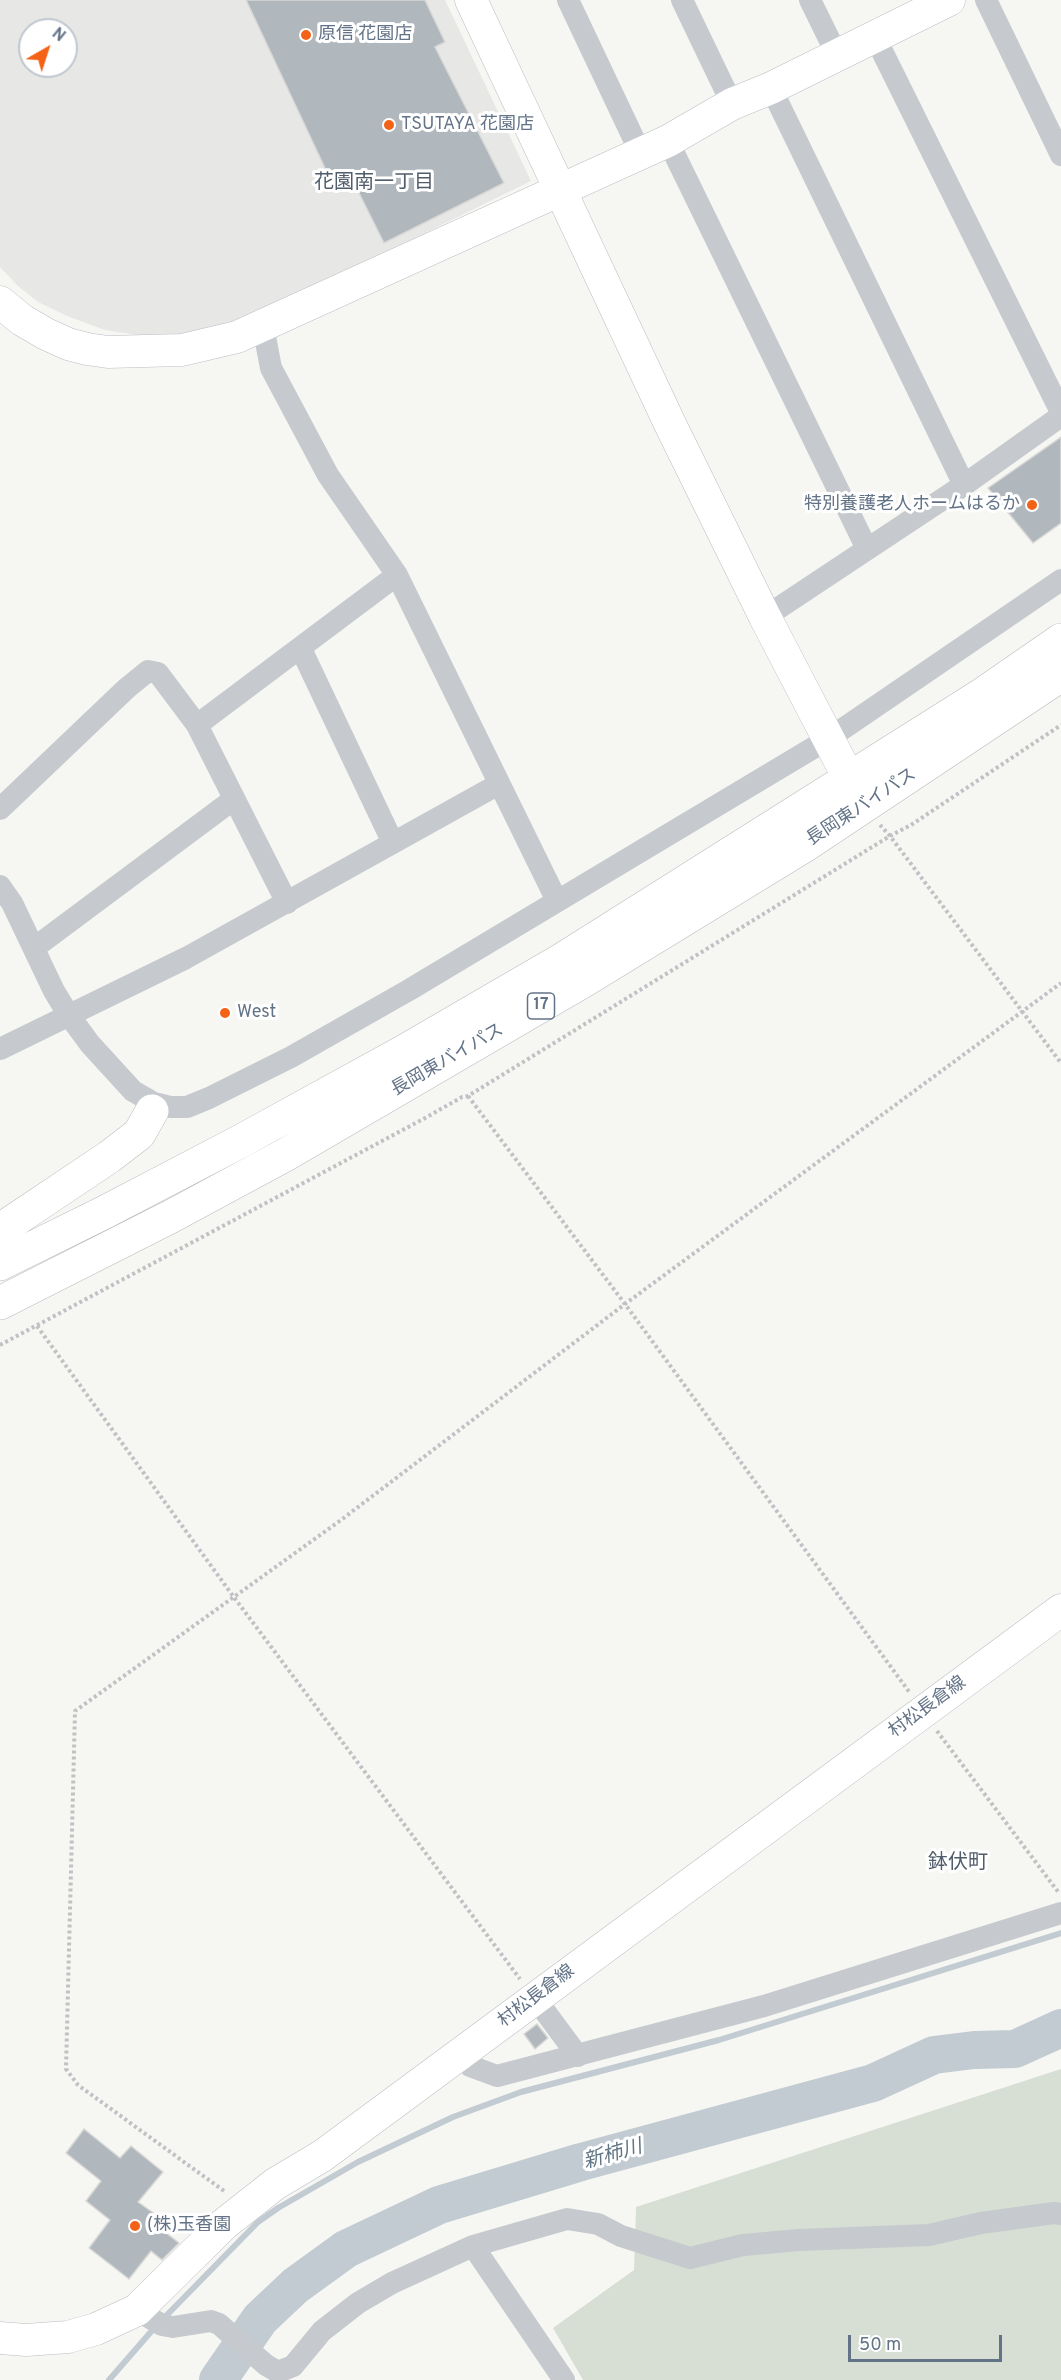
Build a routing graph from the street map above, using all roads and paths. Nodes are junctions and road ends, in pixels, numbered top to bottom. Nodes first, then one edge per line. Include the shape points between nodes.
1 (471, 0) edge
2 (568, 0) edge
3 (682, 0) edge
4 (810, 0) edge
5 (986, 0) edge
6 (937, 2) edge
7 (875, 37) junction
8 (837, 55) junction
9 (771, 88) junction
10 (732, 104) junction
11 (654, 146) junction
12 (1061, 154) edge
13 (559, 192) junction
14 (0, 302) edge
15 (263, 326) junction
16 (1061, 414) edge
17 (964, 484) junction
18 (867, 549) junction
19 (397, 575) junction
20 (1061, 580) edge
21 (765, 617) junction
22 (1061, 640) edge
23 (301, 649) junction
24 (1061, 675) edge
25 (197, 725) junction
26 (1061, 725) edge
27 (834, 751) junction
28 (499, 784) junction
29 (234, 799) junction
30 (0, 809) edge
31 (877, 823) dead end
32 (890, 836) junction
33 (393, 843) junction
34 (0, 886) edge
35 (557, 901) junction
36 (288, 903) junction
37 (34, 948) junction
38 (1061, 983) edge
39 (1023, 1012) junction
40 (68, 1014) junction
41 (0, 1049) edge
42 (1061, 1063) edge
43 (468, 1096) junction
44 (153, 1107) junction
45 (0, 1230) edge
46 (0, 1264) edge
47 (0, 1303) edge
48 (625, 1304) junction
49 (37, 1326) junction
50 (0, 1345) edge
51 (233, 1596) junction
52 (1061, 1610) edge
53 (923, 1712) junction
54 (1061, 1896) edge
55 (1061, 1913) edge
56 (535, 1998) junction
57 (462, 2054) junction
58 (578, 2056) junction
59 (245, 2207) junction
60 (1061, 2214) edge
61 (473, 2246) junction
62 (137, 2310) junction
63 (0, 2338) edge
64 (564, 2380) edge

1 - 13 street
2 - 11 street
3 - 10 street
4 - 8 street
5 - 12 street
6 - 7 street
7 - 8 street
7 - 16 street
8 - 9 street
9 - 10 street
9 - 17 street
10 - 11 street
11 - 13 street
11 - 18 street
13 - 15 street
13 - 21 street
14 - 15 street via 46,334 68,344 108,352 205,347
15 - 19 street via 271,368 323,465
16 - 17 street
17 - 18 street
18 - 21 street
19 - 23 street
19 - 28 street
20 - 27 street
21 - 27 street
22 - 46 highway, 長岡東バイパス / 17 via 980,696 563,958 240,1141
23 - 25 street
23 - 33 street
24 - 47 highway, 長岡東バイパス / 17 via 804,846 575,986 285,1155
25 - 29 street
25 - 30 street via 158,673 148,671
26 - 32 path
27 - 35 street via 678,831
28 - 33 street
28 - 35 street
29 - 36 street
29 - 37 street
31 - 32 path
32 - 39 path
32 - 43 path
33 - 36 street
34 - 37 street
35 - 44 street via 321,1040 210,1098 187,1107
36 - 40 street via 177,963
37 - 40 street
38 - 39 path
39 - 42 path
39 - 48 path
40 - 41 street
40 - 44 street via 90,1044
43 - 48 path
43 - 49 path
44 - 45 highway via 139,1134
48 - 51 path via 396,1479
48 - 53 path
49 - 50 path
49 - 51 path
51 - 56 path
51 - 59 path via 75,1711 66,2069 78,2085
52 - 53 street, 村松長倉線
53 - 54 path
53 - 56 street, 村松長倉線
55 - 58 street via 764,2006
56 - 57 street, 村松長倉線
56 - 58 street
57 - 58 street via 470,2066 497,2076
57 - 59 street, 村松長倉線
59 - 62 street, 村松長倉線
60 - 61 street via 981,2223 929,2235 743,2245 690,2258 621,2236 598,2224 567,2219
61 - 62 street via 358,2303 322,2331 293,2366 278,2372 219,2324 211,2321 173,2327
61 - 64 street
62 - 63 street, 村松長倉線 via 96,2330 68,2337

